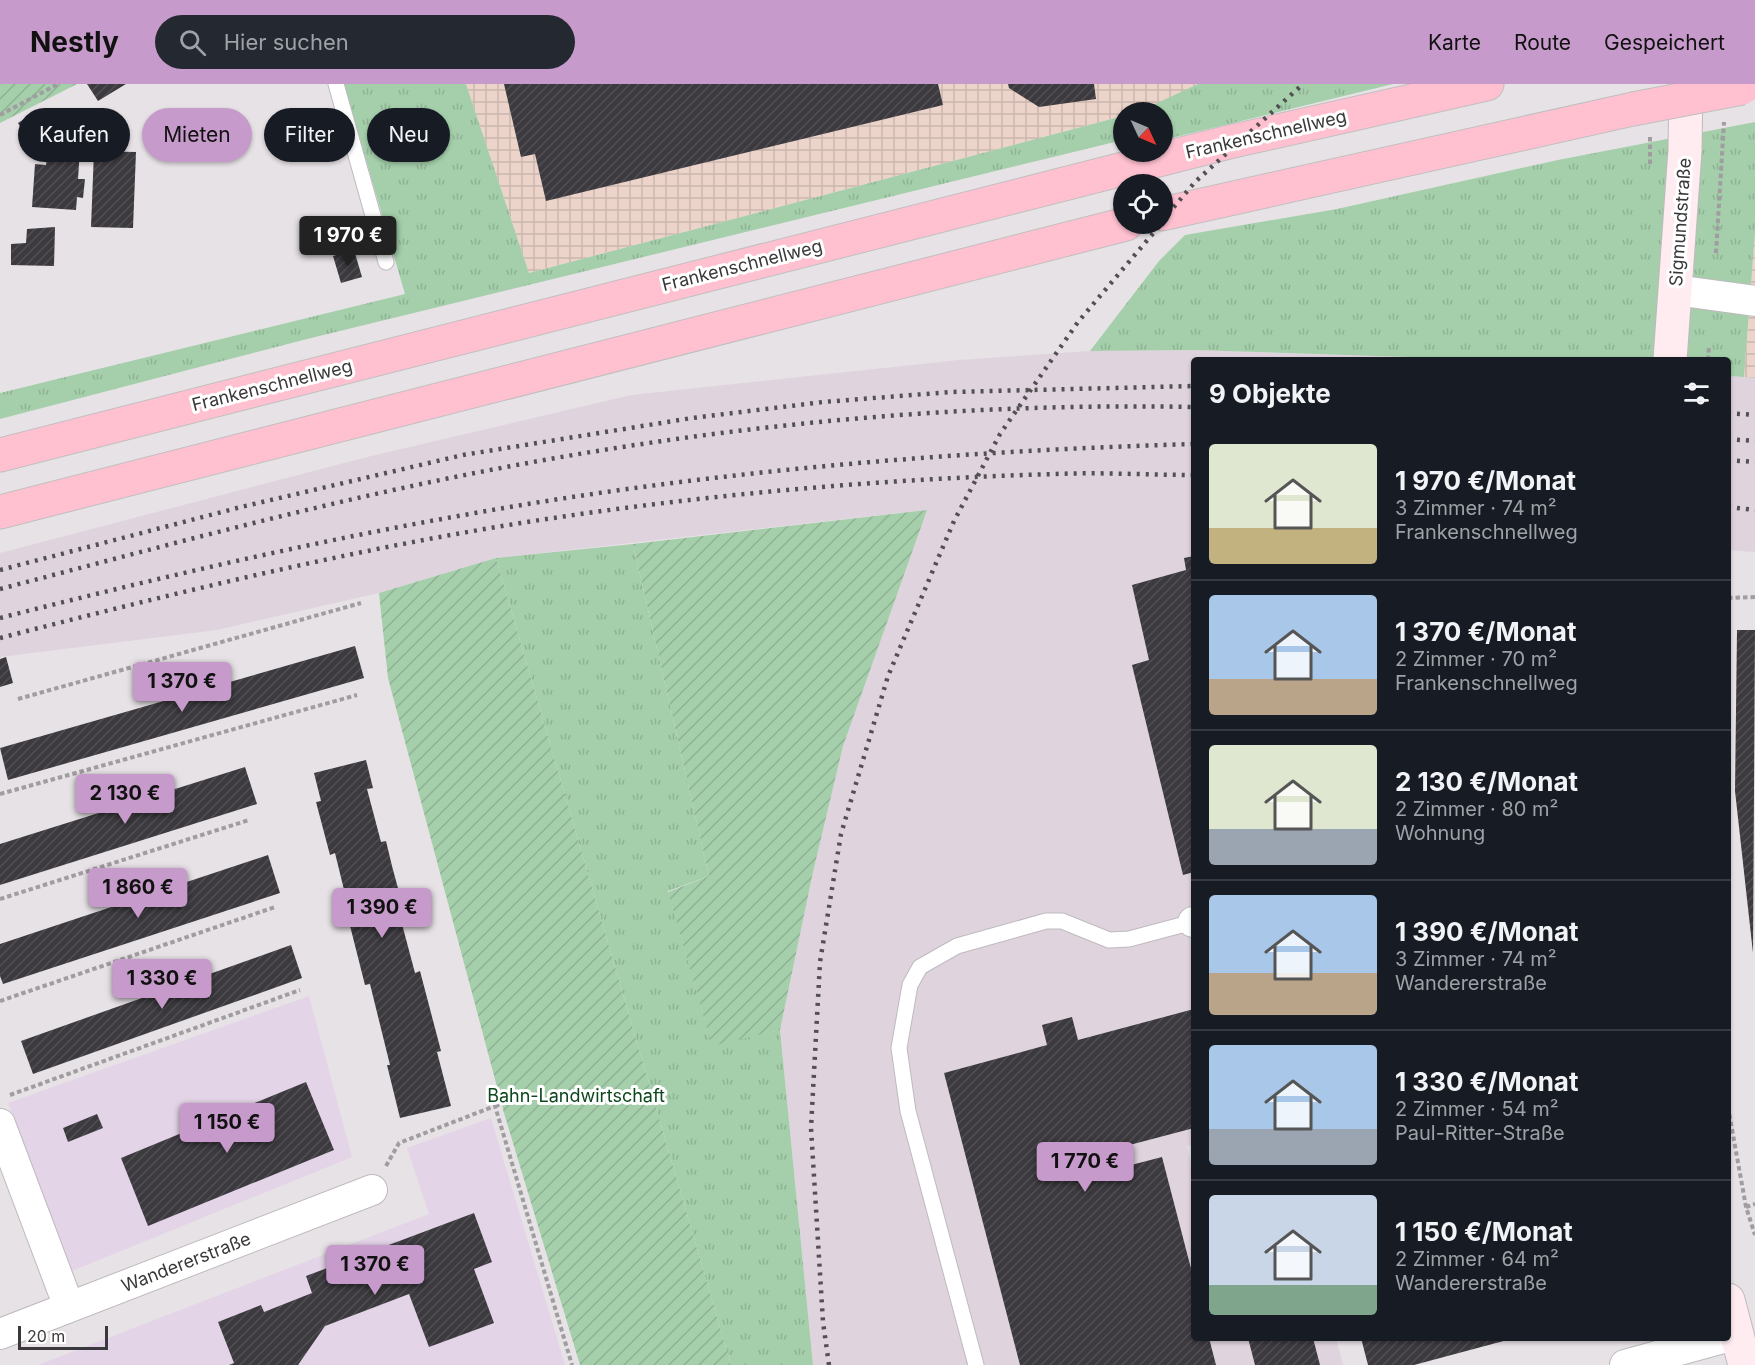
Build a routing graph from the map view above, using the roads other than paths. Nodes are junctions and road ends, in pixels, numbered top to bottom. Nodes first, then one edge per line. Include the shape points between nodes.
1 (336, 84) edge
2 (1487, 84) edge
3 (1686, 84) edge
4 (1749, 86) edge
5 (1173, 212) edge
6 (1113, 227) edge
7 (386, 262) dead end
8 (1675, 290) junction
9 (1755, 301) edge
10 (1670, 357) edge
11 (0, 455) edge
12 (0, 512) edge
13 (1191, 923) edge
14 (0, 1124) edge
15 (372, 1190) road end
16 (69, 1307) junction
17 (0, 1334) edge
18 (1731, 1340) edge
19 (1711, 1341) edge
20 (975, 1365) edge
21 (1625, 1365) edge
22 (1745, 1365) edge

1 - 7 lane
2 - 11 highway, Frankenschnellweg via 1229,142
3 - 8 main road, Sigmundstraße
4 - 5 highway, bridge
6 - 12 highway
8 - 9 street
8 - 10 main road, Sigmundstraße
13 - 20 lane via 1129,939 1109,940 1062,921 1046,921 935,956 920,967 910,985 899,1048 908,1112
14 - 16 street
15 - 16 street, Wandererstraße
16 - 17 street, Wandererstraße
18 - 22 main road
19 - 21 street

